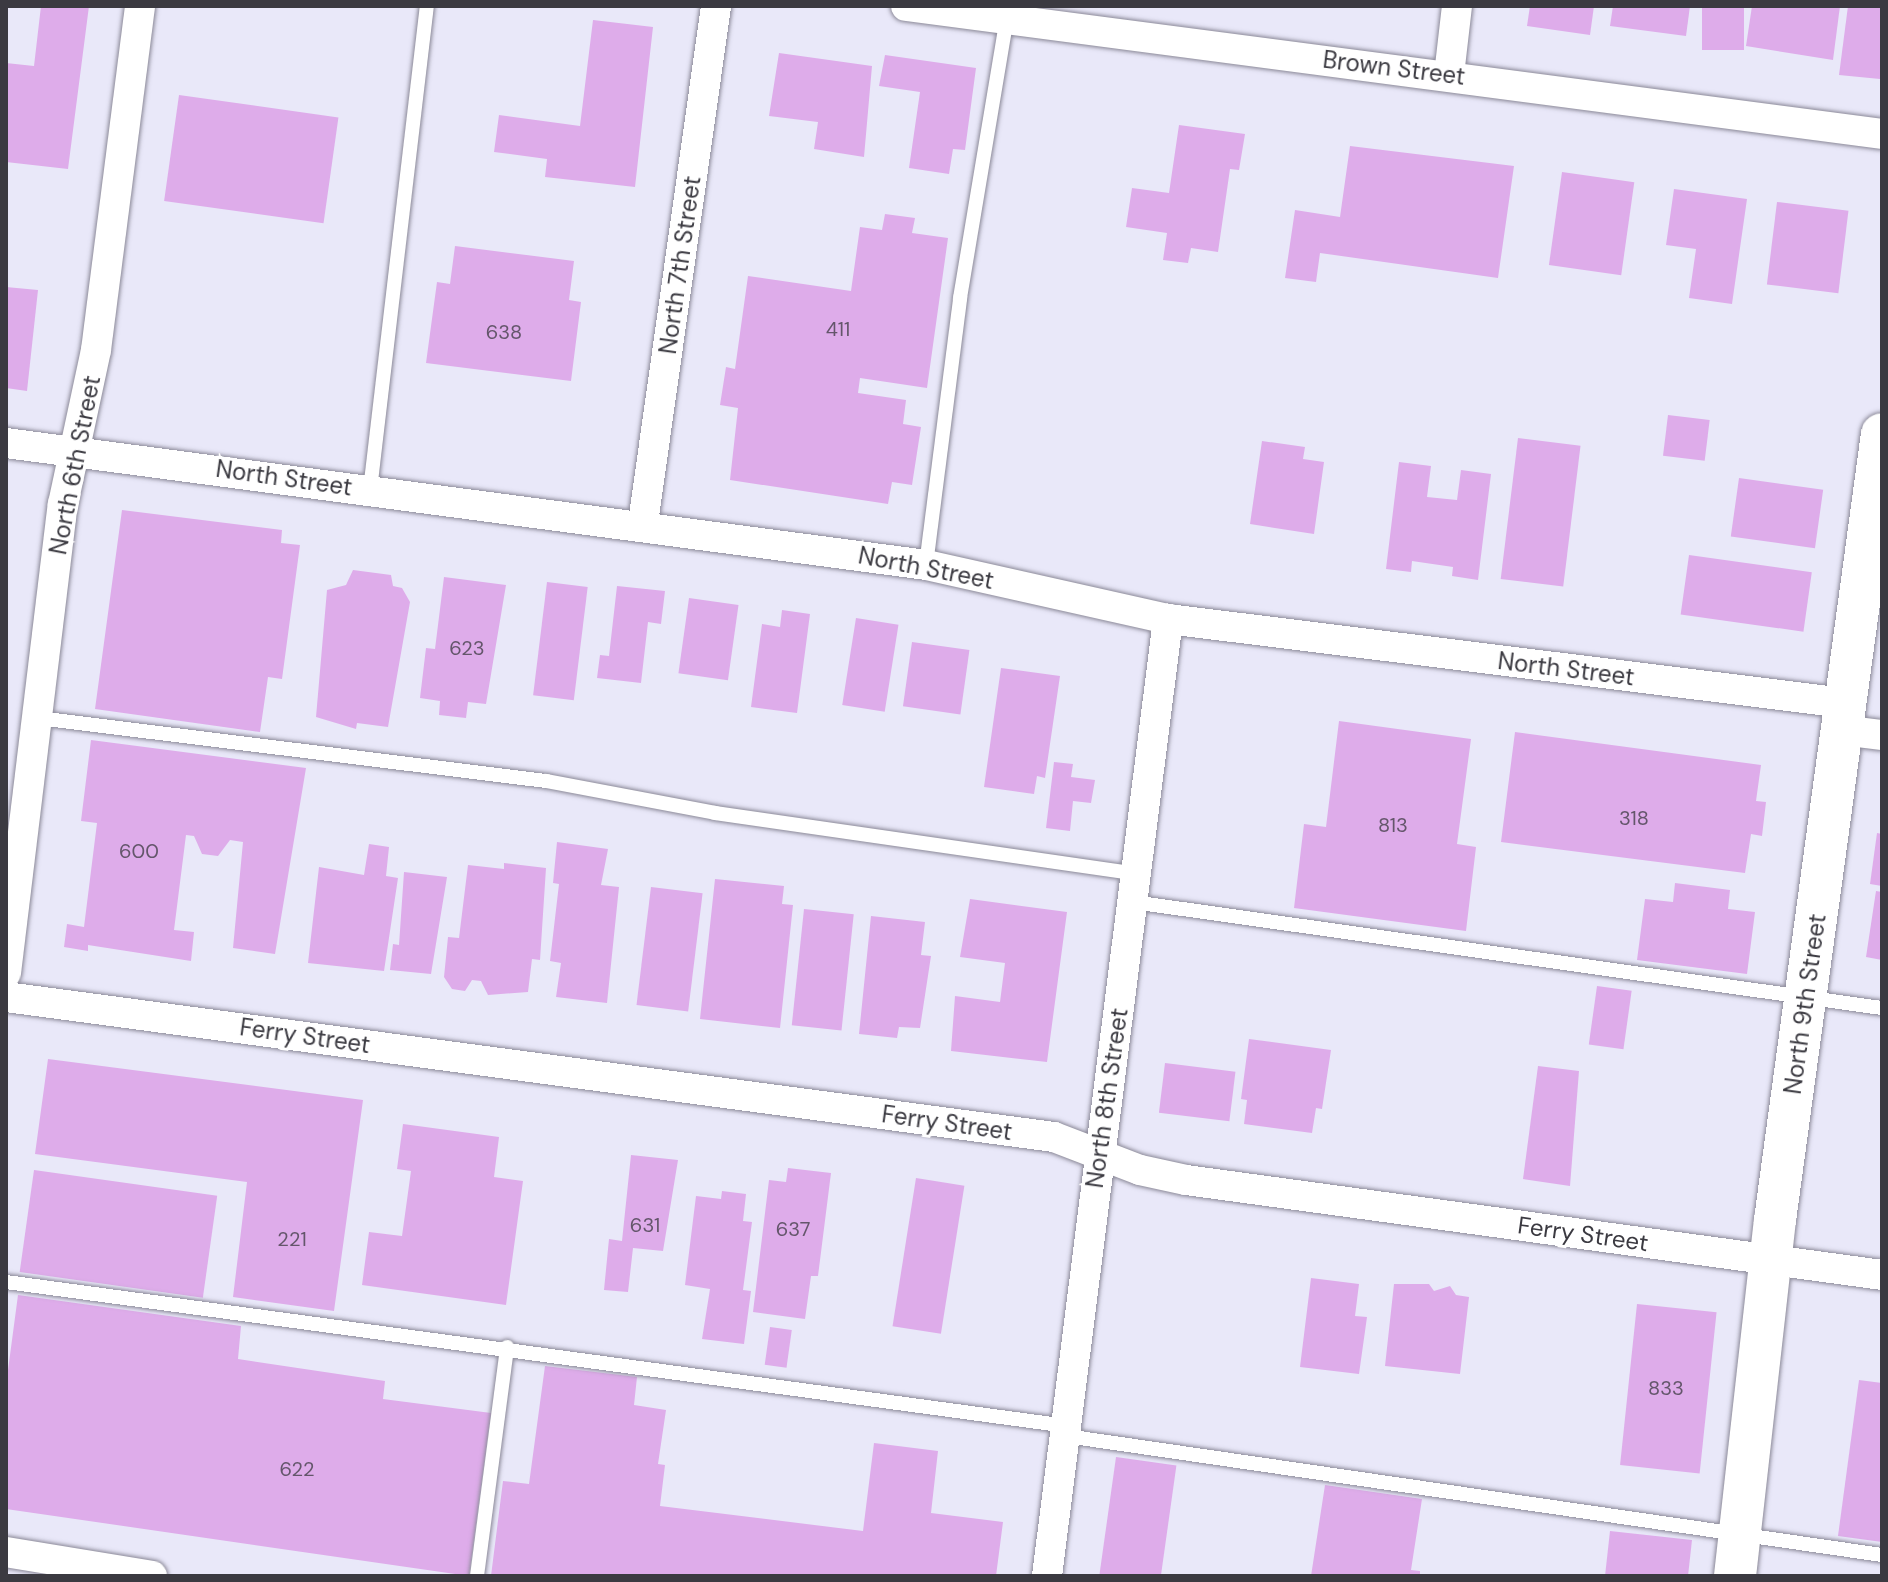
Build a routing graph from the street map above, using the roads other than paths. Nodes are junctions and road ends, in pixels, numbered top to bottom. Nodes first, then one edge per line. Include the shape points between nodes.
1 (140, 6) edge
2 (427, 6) edge
3 (716, 6) edge
4 (906, 6) edge
5 (1457, 6) edge
6 (1008, 12) edge
7 (1449, 75) junction
8 (1882, 134) edge
9 (6, 443) edge
10 (76, 451) junction
11 (1881, 451) edge
12 (370, 490) junction
13 (643, 523) junction
14 (926, 565) junction
15 (1168, 619) junction
16 (1843, 716) junction
17 (38, 718) junction
18 (1882, 735) edge
19 (1134, 888) junction
20 (6, 973) edge
21 (6, 997) edge
22 (1807, 998) junction
23 (1882, 1008) edge
24 (1099, 1154) junction
25 (1771, 1259) junction
26 (1882, 1275) edge
27 (6, 1282) edge
28 (507, 1347) junction
29 (1066, 1431) junction
30 (1740, 1532) junction
31 (6, 1552) edge
32 (1882, 1555) edge
33 (152, 1576) edge
34 (477, 1576) edge
35 (1047, 1576) edge
36 (1735, 1576) edge

1 - 10 street, North 6th Street via 96,350
2 - 12 lane
3 - 13 street, North 7th Street
4 - 6 street, Brown Street
5 - 7 street
6 - 7 street, Brown Street
6 - 14 lane via 960,298
7 - 8 street, Brown Street
9 - 10 street, North Street
10 - 12 street, North Street
10 - 17 street, North 6th Street via 63,504
11 - 16 main road, North 9th Street
12 - 13 street, North Street
13 - 14 street, North Street
14 - 15 street, North Street
15 - 16 street, North Street
15 - 19 street, North 8th Street
16 - 18 street, North Street
16 - 22 main road, North 9th Street
17 - 19 lane via 546,781
17 - 20 street, North 6th Street
19 - 22 lane
19 - 24 street, North 8th Street
21 - 24 street, Ferry Street via 1054,1137
22 - 23 lane
22 - 25 main road, North 9th Street
24 - 25 street, Ferry Street via 1186,1180
24 - 29 street, North 8th Street
25 - 26 street, Ferry Street
25 - 30 main road, North 9th Street
27 - 28 lane
28 - 29 lane
28 - 34 lane
29 - 30 lane
29 - 35 street, North 8th Street
30 - 32 lane
30 - 36 main road, North 9th Street
31 - 33 street

